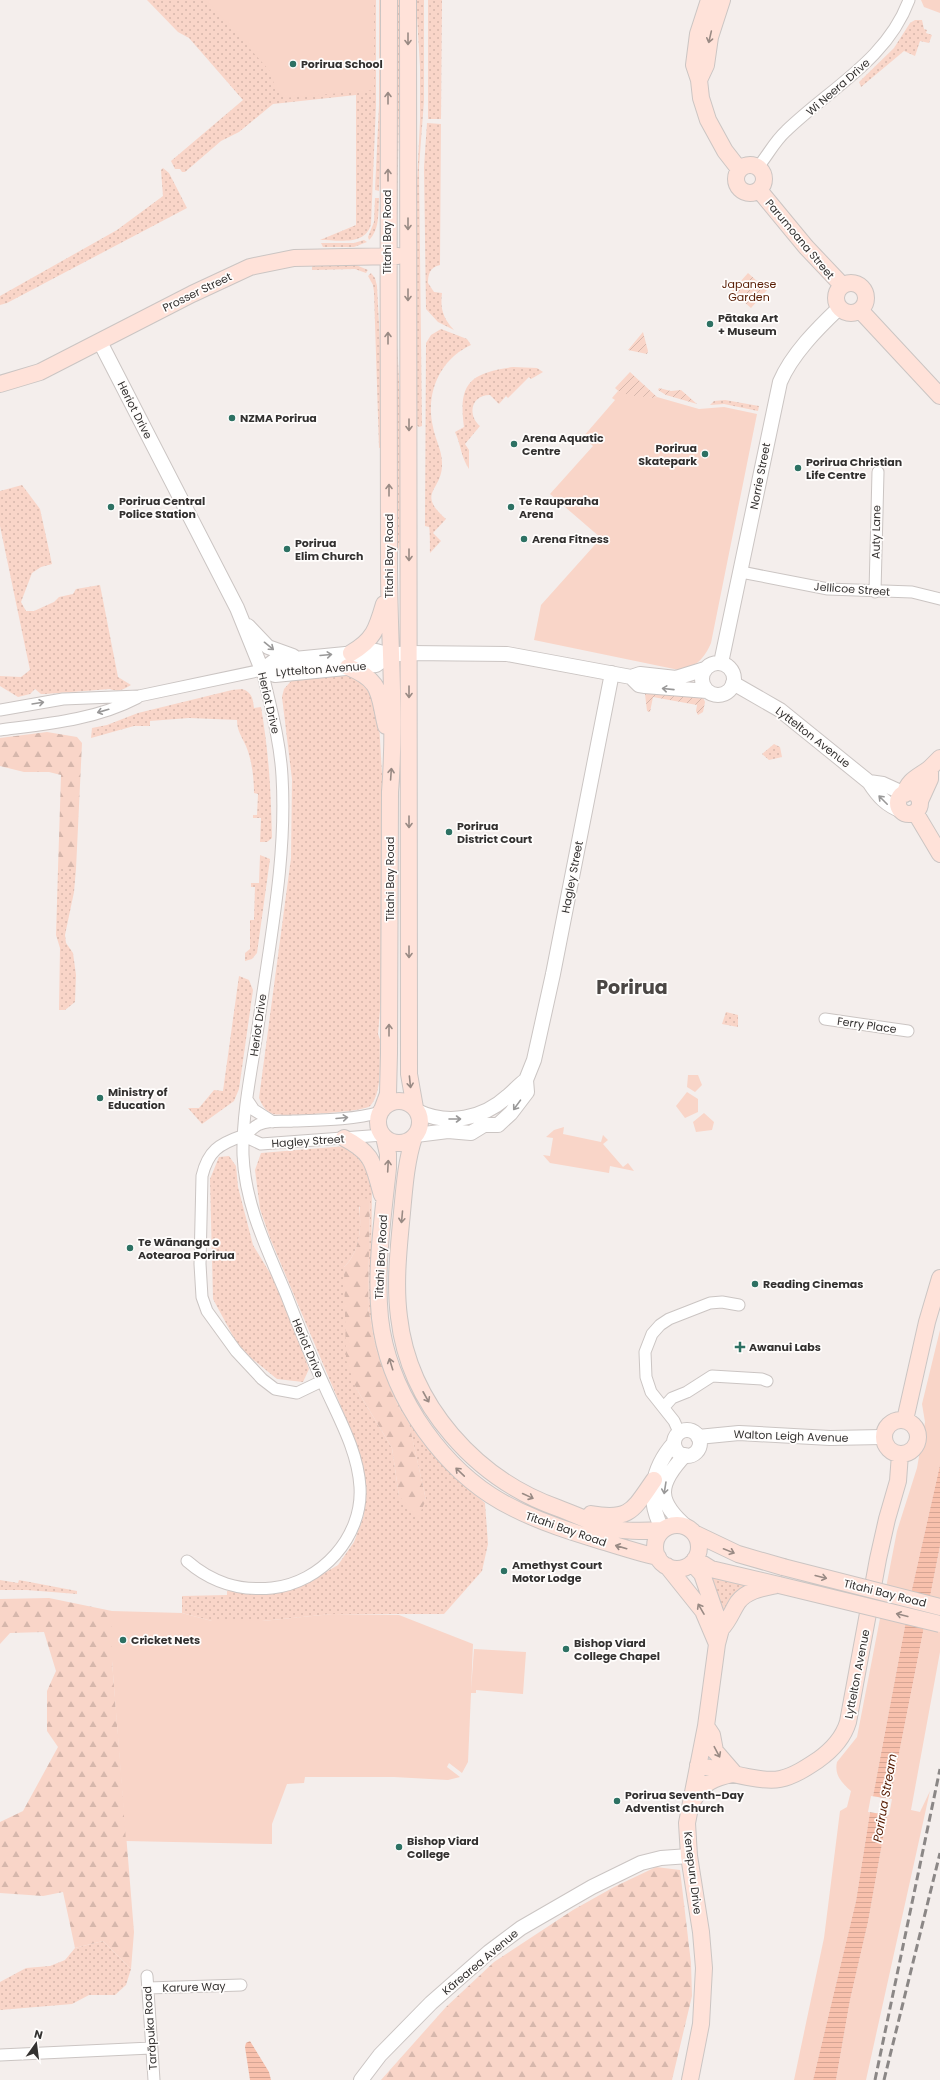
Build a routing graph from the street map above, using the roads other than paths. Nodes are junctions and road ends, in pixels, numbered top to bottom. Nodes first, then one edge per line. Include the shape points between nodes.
1 (389, 0) edge
2 (408, 0) edge
3 (709, 0) edge
4 (722, 0) edge
5 (909, 0) edge
6 (699, 80) junction
7 (758, 167) junction
8 (740, 169) junction
9 (759, 190) junction
10 (387, 256) junction
11 (408, 256) junction
12 (842, 286) junction
13 (839, 308) junction
14 (860, 310) junction
15 (100, 342) junction
16 (0, 384) edge
17 (940, 396) edge
18 (878, 472) dead end
19 (741, 572) junction
20 (389, 584) junction
21 (875, 592) junction
22 (940, 599) edge
23 (244, 622) junction
24 (409, 653) junction
25 (390, 655) junction
26 (300, 657) junction
27 (349, 660) junction
28 (721, 663) junction
29 (705, 669) junction
30 (262, 670) junction
31 (612, 673) junction
32 (631, 677) junction
33 (733, 683) junction
34 (707, 691) junction
35 (139, 696) junction
36 (0, 710) edge
37 (0, 730) edge
38 (393, 755) junction
39 (935, 763) edge
40 (869, 782) junction
41 (905, 794) junction
42 (912, 808) junction
43 (940, 854) edge
44 (825, 1019) dead end
45 (908, 1031) dead end
46 (526, 1080) junction
47 (248, 1101) junction
48 (416, 1110) junction
49 (381, 1111) junction
50 (273, 1122) junction
51 (487, 1122) junction
52 (244, 1136) junction
53 (383, 1136) junction
54 (415, 1136) junction
55 (344, 1138) junction
56 (384, 1202) junction
57 (940, 1278) edge
58 (739, 1306) dead end
59 (322, 1381) junction
60 (767, 1381) dead end
61 (664, 1407) junction
62 (905, 1420) junction
63 (698, 1437) junction
64 (883, 1437) junction
65 (677, 1438) junction
66 (900, 1454) junction
67 (685, 1455) junction
68 (654, 1480) junction
69 (558, 1508) junction
70 (663, 1530) junction
71 (691, 1530) junction
72 (187, 1561) dead end
73 (663, 1561) junction
74 (694, 1561) junction
75 (779, 1585) junction
76 (940, 1607) edge
77 (940, 1624) edge
78 (719, 1637) junction
79 (706, 1726) junction
80 (698, 1765) junction
81 (734, 1773) junction
82 (689, 1807) junction
83 (689, 1856) junction
84 (146, 1976) dead end
85 (241, 1985) dead end
86 (148, 1988) junction
87 (151, 2048) junction
88 (0, 2055) edge
89 (154, 2080) edge
90 (361, 2080) edge
91 (690, 2080) edge

10 -> 1 main road, Titahi Bay Road
2 -> 11 main road, Titahi Bay Road
3 - 6 main road via 698,34 695,56 694,65
4 -> 6 main road via 710,37 706,65
5 - 7 street, Wi Neera Drive via 889,39 868,62 787,130
6 - 8 main road via 708,120 725,151
7 - 8 main road via 747,165
7 - 9 main road via 765,178
8 - 9 main road via 736,181 740,190 749,194
9 - 12 main road, Parumoana Street
10 - 11 main road, Prosser Street
10 - 15 main road, Prosser Street via 294,258 250,267 227,276
20 -> 10 main road, Titahi Bay Road
11 -> 24 main road, Titahi Bay Road
12 - 13 main road via 836,295
12 - 14 main road via 853,283 863,289 866,300
13 - 14 main road via 850,313
13 - 19 street, Norrie Street via 788,365 780,382
14 - 17 main road
15 - 16 main road, Prosser Street via 40,372
15 - 23 street, Heriot Drive
18 - 21 street, Auty Lane
19 - 21 street, Jellicoe Street via 813,587
19 - 28 street, Norrie Street
20 - 25 main road, Titahi Bay Road
20 - 27 main road via 376,631
21 - 22 street, Jellicoe Street via 912,592
23 -> 26 street via 268,647
23 - 30 street, Heriot Drive
24 - 25 street, Lyttelton Avenue
24 - 31 street, Lyttelton Avenue via 507,654
24 -> 48 main road, Titahi Bay Road via 409,1074
25 - 27 street, Lyttelton Avenue via 376,665
25 - 38 main road, Titahi Bay Road
26 -> 27 street, Lyttelton Avenue
26 - 30 street, Lyttelton Avenue via 274,661
27 - 30 street, Lyttelton Avenue via 275,675
27 - 38 main road via 374,682 379,692
28 - 29 street via 712,664
28 - 33 street via 732,670
29 - 32 street, Lyttelton Avenue via 676,678 640,674
29 - 34 street via 702,678
30 - 35 street
30 - 47 street, Heriot Drive via 279,748 283,826 277,894
31 - 32 street, Lyttelton Avenue
31 - 46 street, Hagley Street via 536,1054
34 -> 32 street, Lyttelton Avenue via 639,685
33 - 34 street via 723,694 712,694
33 - 40 street, Lyttelton Avenue via 780,710
36 -> 35 street via 63,699
35 -> 37 street via 120,707 82,717
49 -> 38 main road, Titahi Bay Road via 388,1094 390,792
39 - 41 main road via 920,773 906,788
39 - 42 main road via 930,779
40 - 41 street, Lyttelton Avenue via 883,784
42 -> 40 street, Lyttelton Avenue via 889,806
41 - 42 main road via 915,795
42 - 43 main road
44 - 45 street, Ferry Place
46 - 51 street, Hagley Street via 497,1105
46 -> 51 street, Hagley Street via 527,1092 511,1113
47 - 50 street, Hagley Street via 254,1110
47 - 52 street, Heriot Drive
48 - 49 main road via 408,1103 396,1101
48 -> 51 street, Hagley Street via 429,1117
48 - 54 main road via 420,1123
50 -> 49 street, Hagley Street via 340,1119
49 - 53 main road via 379,1126
50 - 52 street, Hagley Street via 259,1124
51 - 54 street, Hagley Street via 471,1133 448,1131
52 - 55 street, Hagley Street via 260,1144
52 - 59 street, Heriot Drive via 243,1156 252,1211
52 - 59 street via 232,1138 211,1154 202,1176 202,1297 210,1317 236,1351 275,1389 297,1393
53 - 54 main road via 397,1143
53 - 55 street, Hagley Street
56 -> 53 main road, Titahi Bay Road via 388,1154
54 -> 69 main road, Titahi Bay Road via 407,1164 397,1286 399,1317 414,1375 445,1427 478,1463 524,1494
55 - 56 main road via 363,1149 371,1159
73 -> 56 main road, Titahi Bay Road via 542,1523 515,1511 466,1478 430,1438 396,1383 380,1319 379,1262
57 - 62 main road via 927,1322
58 - 61 street via 722,1302 710,1303 669,1319 652,1334 645,1352 644,1365 651,1392
59 - 72 street, Heriot Drive via 342,1424 357,1466 360,1489 350,1532 333,1558 301,1580 276,1588 260,1589 231,1587 199,1571
60 - 61 street via 712,1376 672,1398
61 - 65 street
62 - 64 main road via 890,1423
62 - 66 main road via 914,1425 918,1438 912,1450
63 - 64 street, Walton Leigh Avenue via 739,1433 830,1438
63 - 65 street via 690,1430
63 - 67 street via 698,1448 693,1454
64 - 66 main road via 887,1448
65 - 67 street via 676,1450
65 - 68 street via 657,1467
66 - 81 main road, Lyttelton Avenue via 898,1481 880,1552 844,1733 827,1754 790,1776 772,1780
67 -> 71 street via 669,1475 664,1491 666,1505 674,1516
68 - 69 main road via 627,1514 604,1516
68 - 70 street via 654,1506 657,1520
69 - 70 main road, Titahi Bay Road via 613,1528 636,1531
70 - 71 main road via 675,1525
70 - 73 main road via 656,1546
71 - 74 main road via 699,1543
71 -> 76 main road, Titahi Bay Road, bridge via 738,1554
73 - 74 main road via 680,1568
78 -> 73 main road via 703,1610
74 - 75 main road, Titahi Bay Road via 711,1569
74 - 78 main road, Kenepuru Drive via 702,1574
77 -> 75 main road, Titahi Bay Road, bridge
75 - 78 main road via 745,1595
78 - 79 main road, Kenepuru Drive
79 - 80 main road, Kenepuru Drive
79 -> 81 main road via 712,1735 715,1751
80 - 81 main road, Lyttelton Avenue
80 - 82 main road, Kenepuru Drive
81 - 82 main road via 706,1782
82 - 83 main road, Kenepuru Drive
83 - 90 street, Kārearea Avenue via 661,1858 641,1863 592,1887 521,1928 489,1952 431,2003 380,2055
83 - 91 main road, Kenepuru Drive via 704,1968 701,2024
84 - 86 street, Tarāpuka Road
85 - 86 street, Karure Way
86 - 87 street, Tarāpuka Road
87 - 88 street
87 - 89 street, Tarāpuka Road

